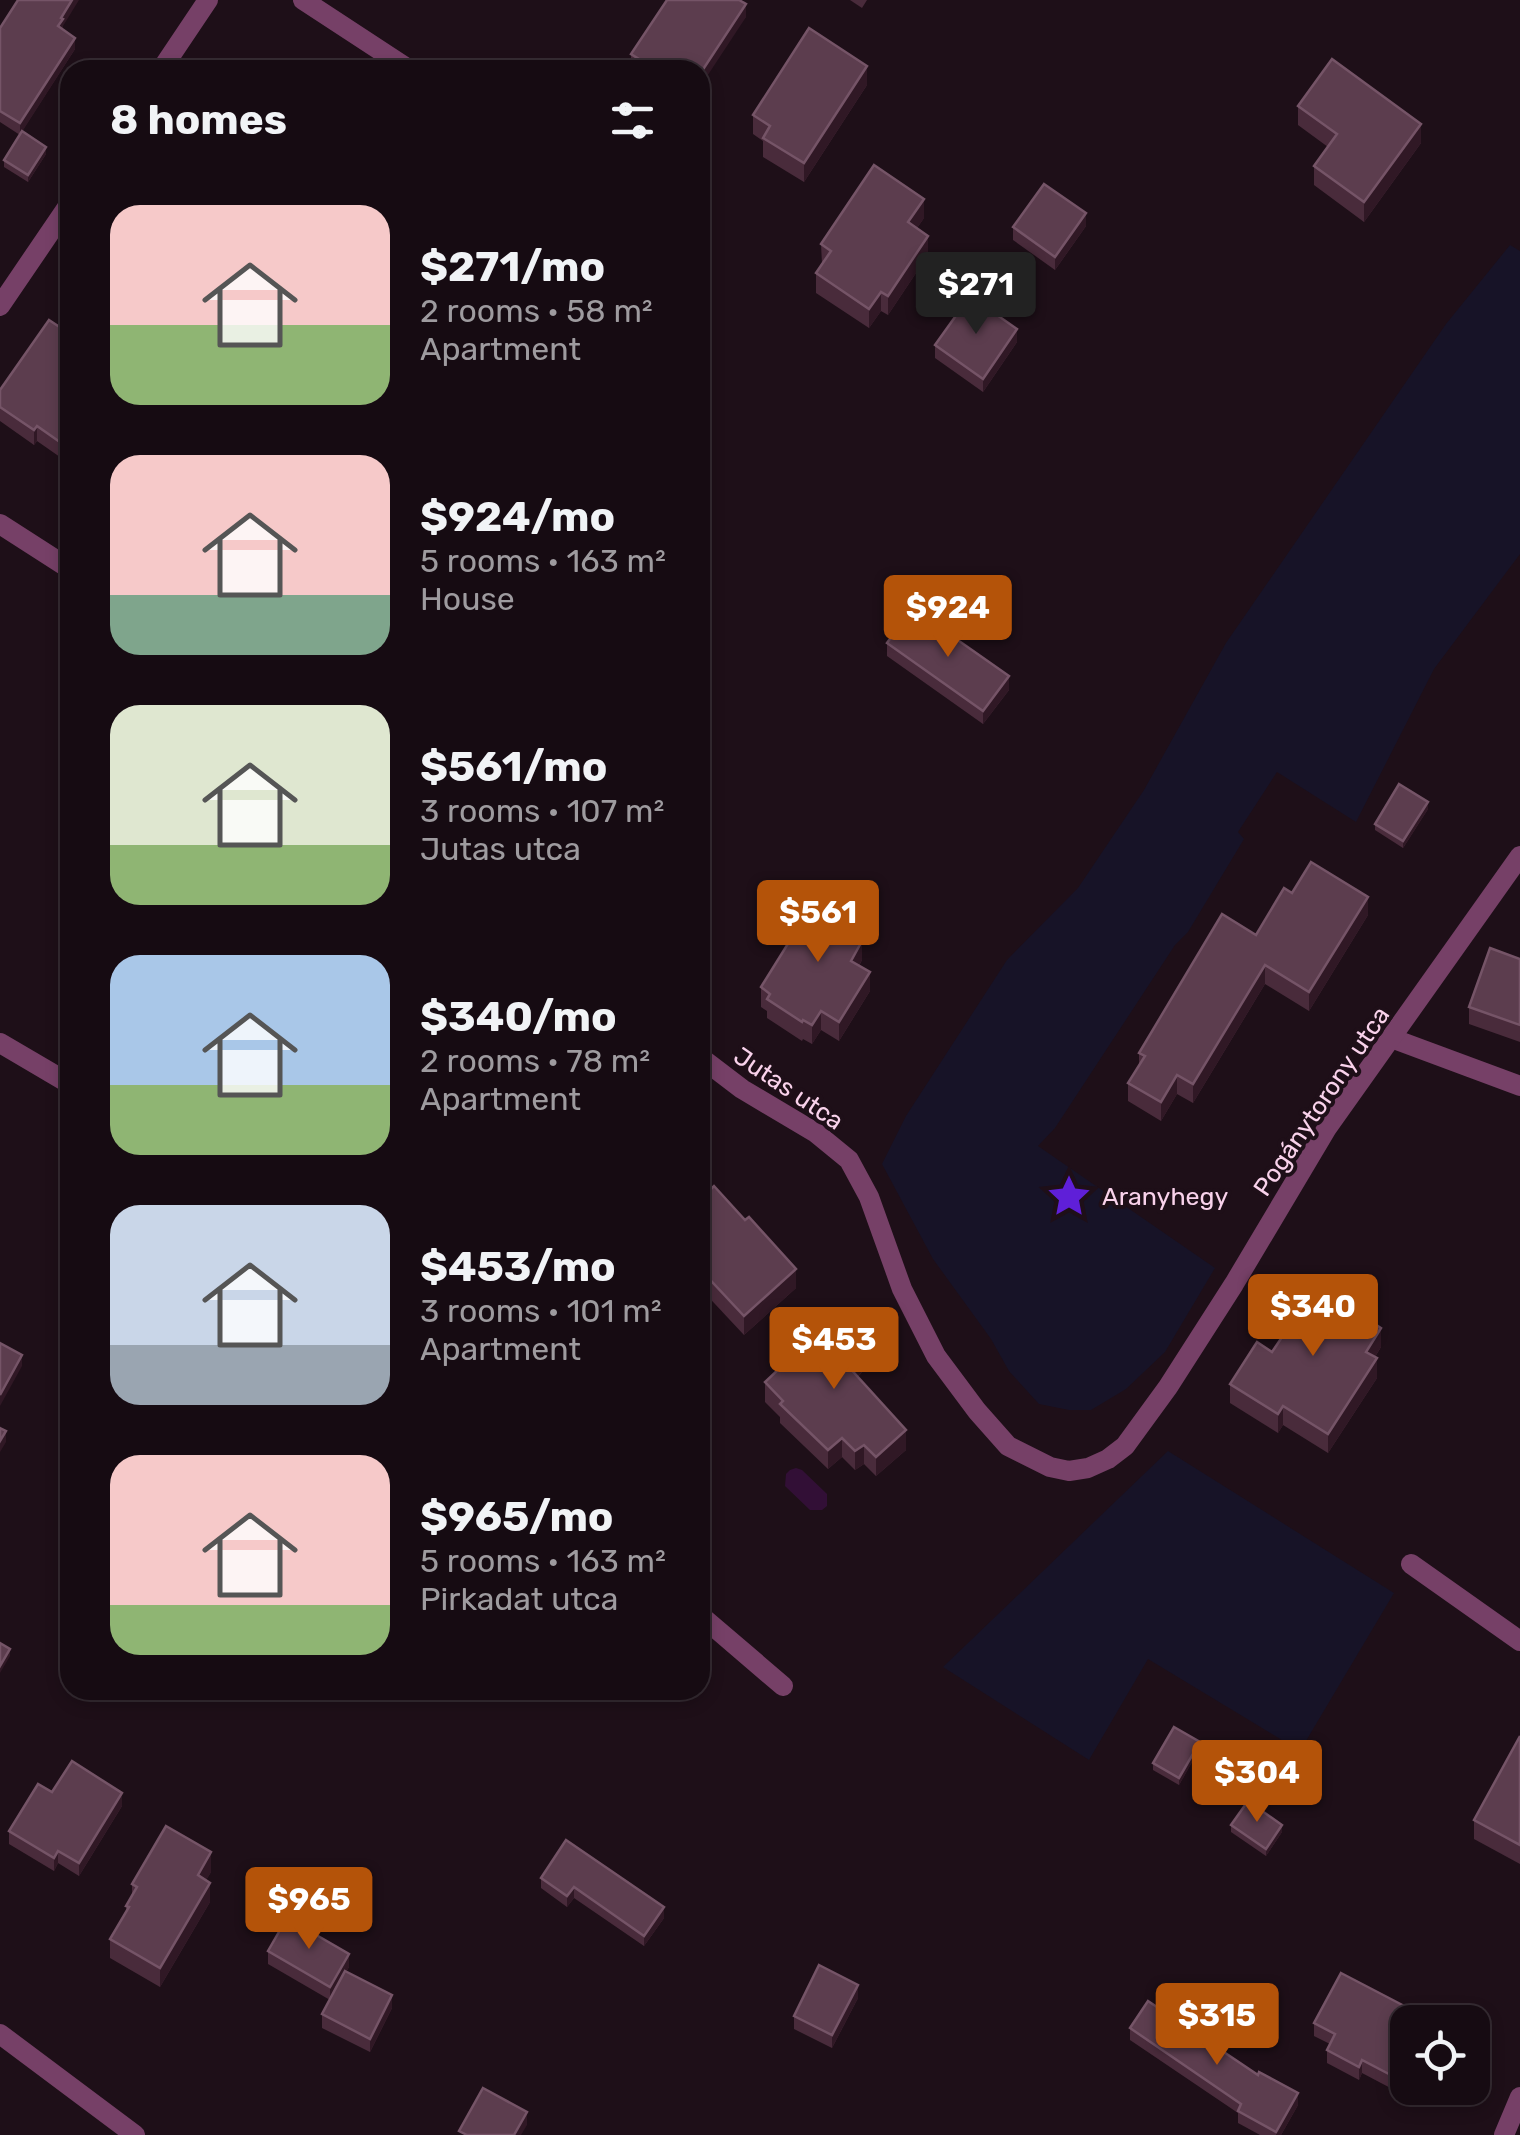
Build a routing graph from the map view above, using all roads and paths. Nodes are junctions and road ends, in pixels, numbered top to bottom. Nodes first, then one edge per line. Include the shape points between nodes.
1 (208, 0) edge
2 (303, 0) edge
3 (168, 60) edge
4 (395, 60) edge
5 (60, 218) edge
6 (0, 306) edge
7 (0, 524) edge
8 (60, 563) edge
9 (1520, 856) edge
10 (1391, 1038) junction
11 (0, 1043) edge
12 (710, 1065) edge
13 (60, 1078) edge
14 (1520, 1086) edge
15 (850, 1160) joint
16 (1411, 1564) dead end
17 (710, 1624) edge
18 (1520, 1641) edge
19 (783, 1686) dead end
20 (0, 2034) edge
21 (1520, 2097) edge
22 (135, 2135) edge
23 (1504, 2135) edge

1 - 3 street
2 - 4 street
5 - 6 street
7 - 8 street
9 - 10 street, Pogánytorony utca
10 - 14 street
10 - 15 street, Pogánytorony utca via 1327,1128 1168,1387 1125,1446 1088,1468 1050,1467 1028,1458 977,1411 936,1356
11 - 13 street
12 - 15 street, Jutas utca
16 - 18 street
17 - 19 street
20 - 22 street
21 - 23 street

